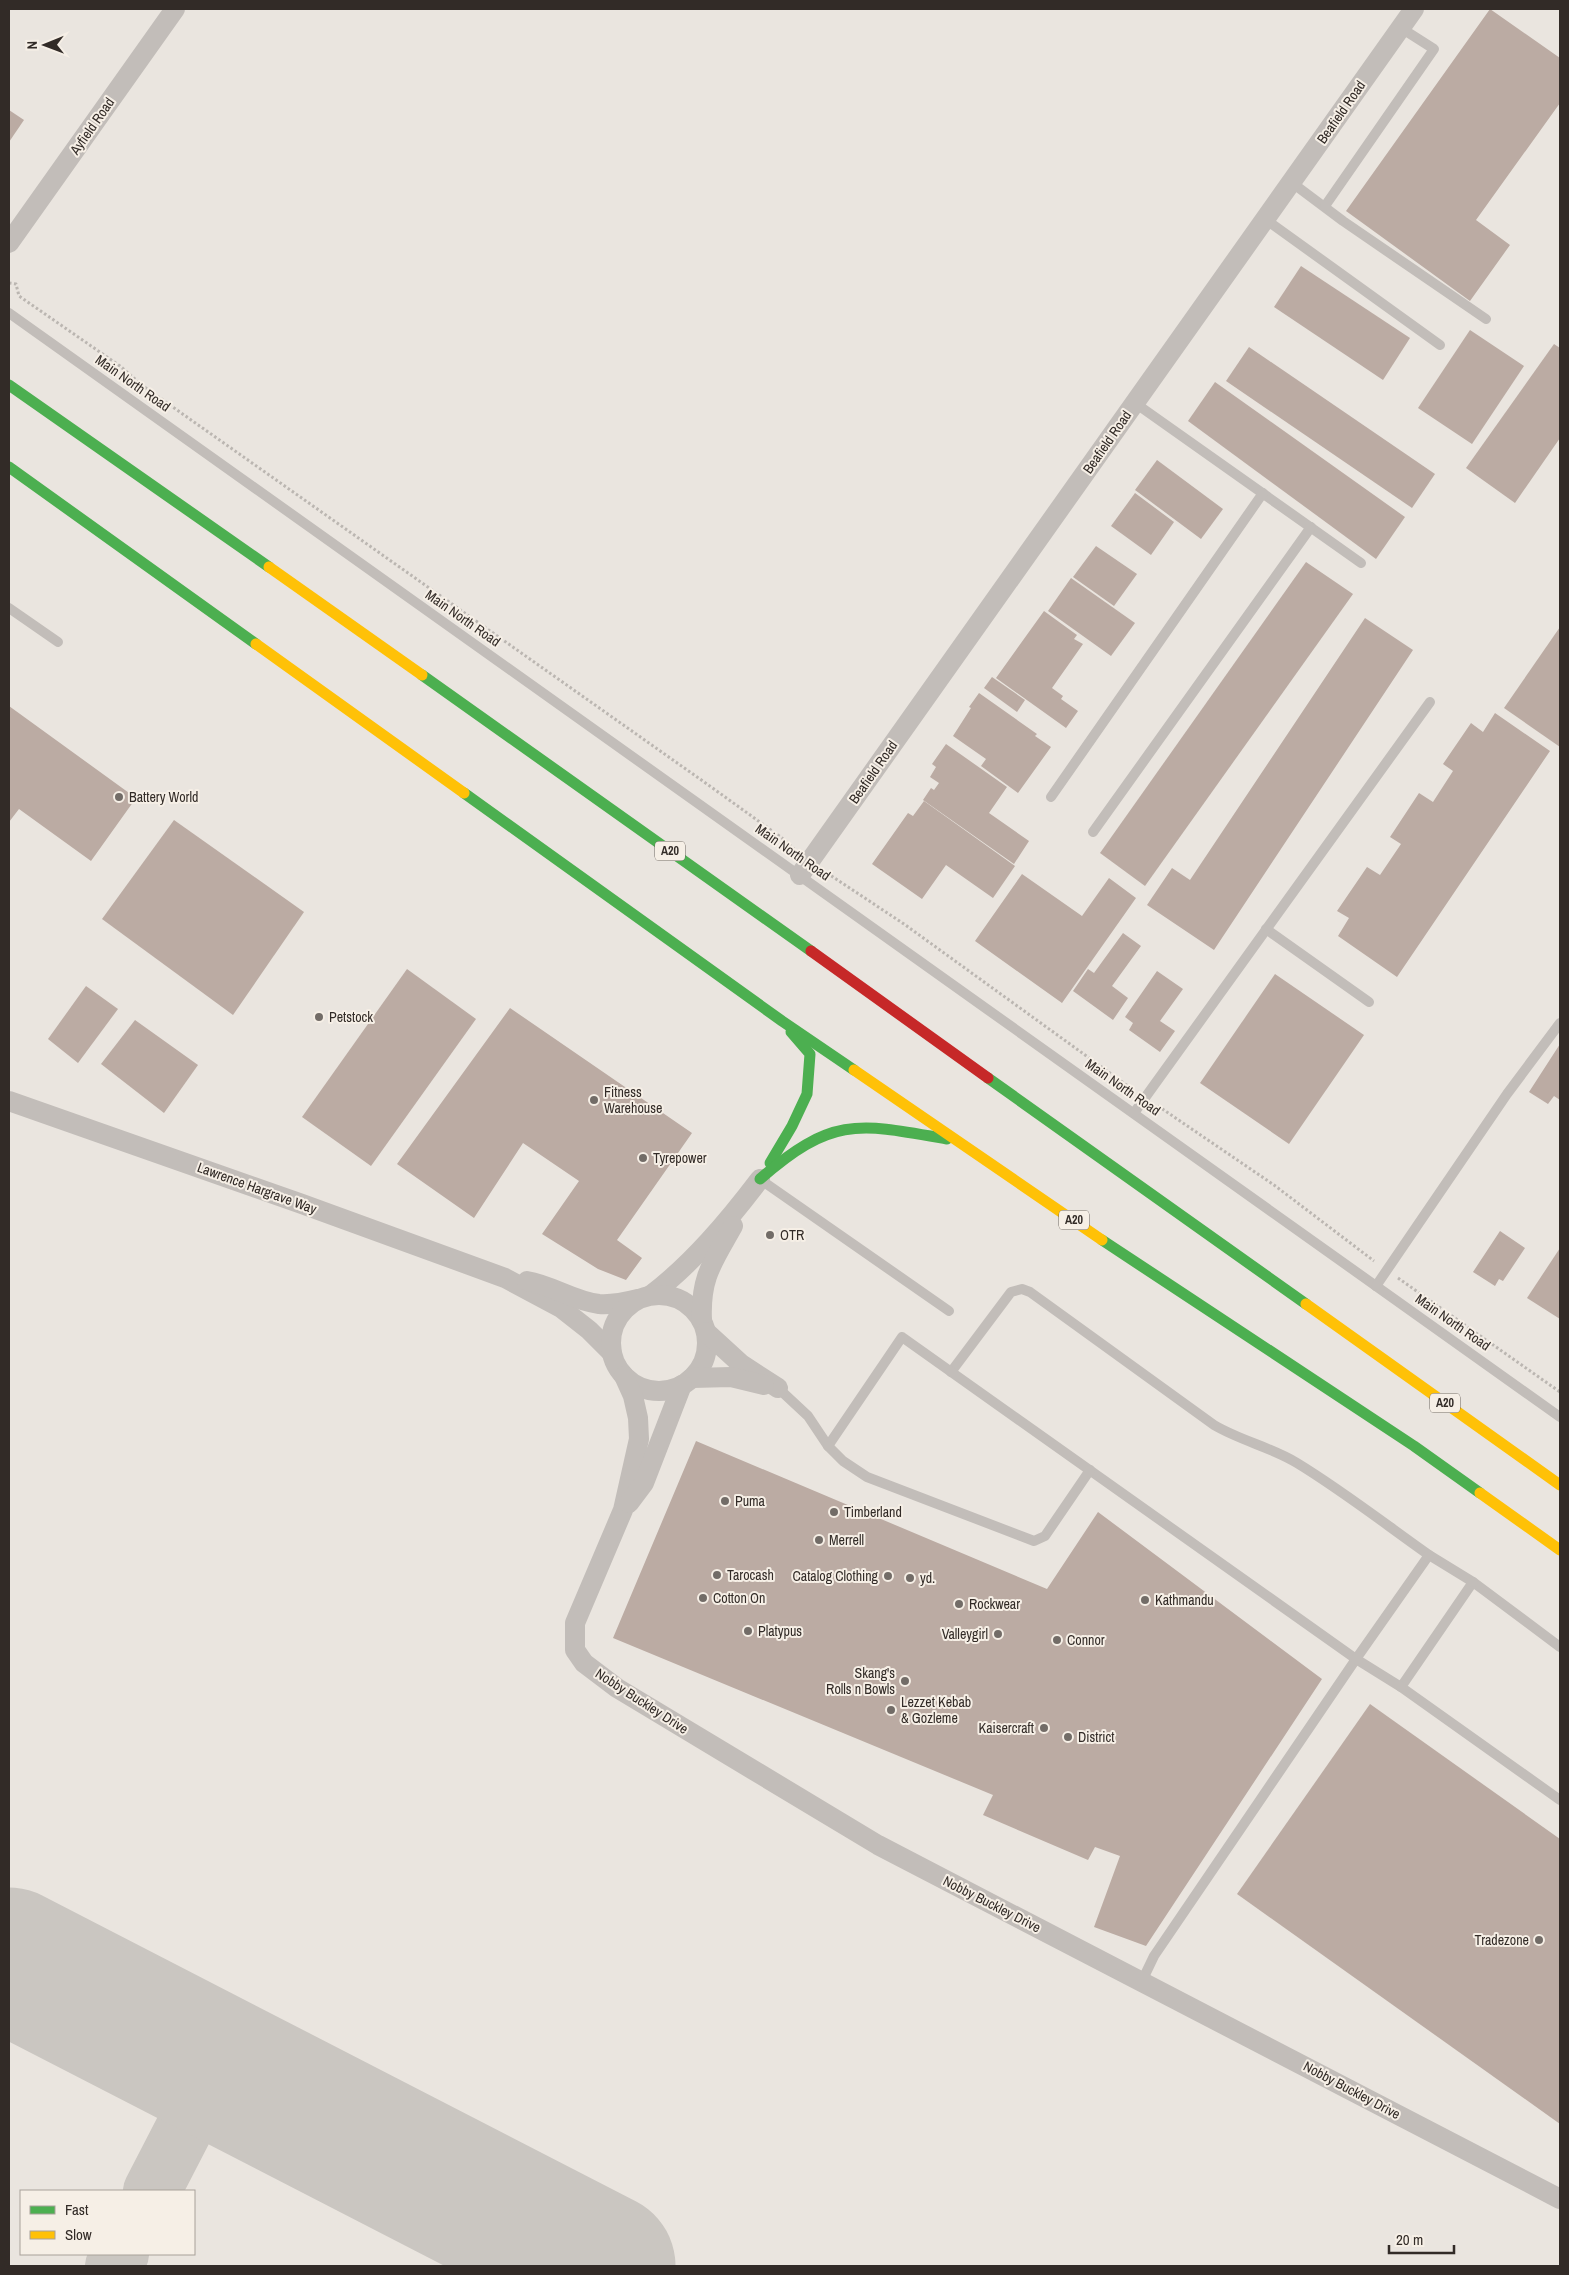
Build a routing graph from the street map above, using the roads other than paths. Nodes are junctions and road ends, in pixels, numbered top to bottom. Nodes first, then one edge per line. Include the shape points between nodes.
1 (176, 9) edge
2 (1414, 9) edge
3 (1401, 28) junction
4 (1291, 182) junction
5 (1325, 206) junction
6 (1265, 219) junction
7 (9, 243) edge
8 (9, 313) edge
9 (1486, 319) dead end
10 (1440, 345) dead end
11 (9, 385) edge
12 (1135, 403) junction
13 (9, 467) edge
14 (1263, 493) junction
15 (1311, 527) junction
16 (1362, 563) dead end
17 (9, 608) edge
18 (58, 642) dead end
19 (1430, 702) dead end
20 (1051, 796) dead end
21 (1093, 832) dead end
22 (804, 868) junction
23 (1266, 929) junction
24 (1370, 1002) dead end
25 (782, 1021) junction
26 (1560, 1023) edge
27 (9, 1101) edge
28 (1134, 1114) junction
29 (959, 1142) junction
30 (756, 1184) junction
31 (505, 1278) junction
32 (1376, 1286) junction
33 (645, 1297) junction
34 (949, 1312) dead end
35 (704, 1326) junction
36 (612, 1353) junction
37 (951, 1372) junction
38 (624, 1376) junction
39 (687, 1382) junction
40 (778, 1388) junction
41 (1560, 1417) edge
42 (828, 1446) junction
43 (1090, 1470) junction
44 (1560, 1485) edge
45 (623, 1510) junction
46 (1560, 1550) edge
47 (1429, 1555) junction
48 (1473, 1582) junction
49 (1560, 1647) edge
50 (1356, 1659) junction
51 (1401, 1687) junction
52 (1560, 1800) edge
53 (1142, 1980) junction
54 (1560, 2199) edge

1 - 7 street, Ayfield Road
2 - 3 street, Beafield Road
3 - 4 street, Beafield Road
3 - 5 lane via 1434,50
4 - 5 lane
4 - 6 street, Beafield Road
5 - 9 lane
6 - 10 lane
6 - 12 street, Beafield Road
8 - 22 lane, Main North Road
11 - 44 highway, A20
12 - 14 lane
12 - 22 street, Beafield Road
13 - 25 highway, A20
14 - 15 lane
14 - 20 lane
15 - 16 lane
15 - 21 lane
17 - 18 lane
19 - 23 lane
22 - 28 lane, Main North Road
23 - 24 lane
23 - 28 lane
25 - 29 highway, A20
25 - 30 highway via 810,1054 807,1094 792,1126
26 - 32 lane via 1507,1094
27 - 31 street, Lawrence Hargrave Way
28 - 32 lane, Main North Road
29 - 30 highway via 857,1126 817,1137 781,1161
29 - 46 highway, A20 via 1189,1299 1414,1446
30 - 33 street via 700,1251 670,1281
30 - 34 lane
30 - 35 street via 705,1276 701,1302
31 - 33 street, Lawrence Hargrave Way via 543,1283 572,1297 599,1304
31 - 36 street, Lawrence Hargrave Way via 561,1308
32 - 41 lane, Main North Road
33 - 35 street via 663,1295 685,1302
33 - 36 street via 620,1315 611,1340
35 - 39 street via 705,1357 700,1369
35 - 40 street via 740,1364
36 - 38 street
37 - 42 lane via 902,1337
37 - 43 lane
37 - 47 lane via 1011,1292 1022,1289 1030,1292 1214,1425 1297,1463
38 - 39 street via 646,1390 658,1392
38 - 45 street, Nobby Buckley Drive via 633,1396 639,1439
39 - 40 street via 732,1377
39 - 45 street, Nobby Buckley Drive via 644,1483
40 - 42 lane via 808,1416
42 - 43 lane via 867,1477 1034,1541 1045,1536
43 - 50 lane
45 - 53 street, Nobby Buckley Drive via 575,1623 575,1650 584,1663 617,1688 878,1845
47 - 48 lane
47 - 50 lane
48 - 49 lane
48 - 51 lane
50 - 51 lane
50 - 53 lane via 1160,1947
51 - 52 lane
53 - 54 street, Nobby Buckley Drive

